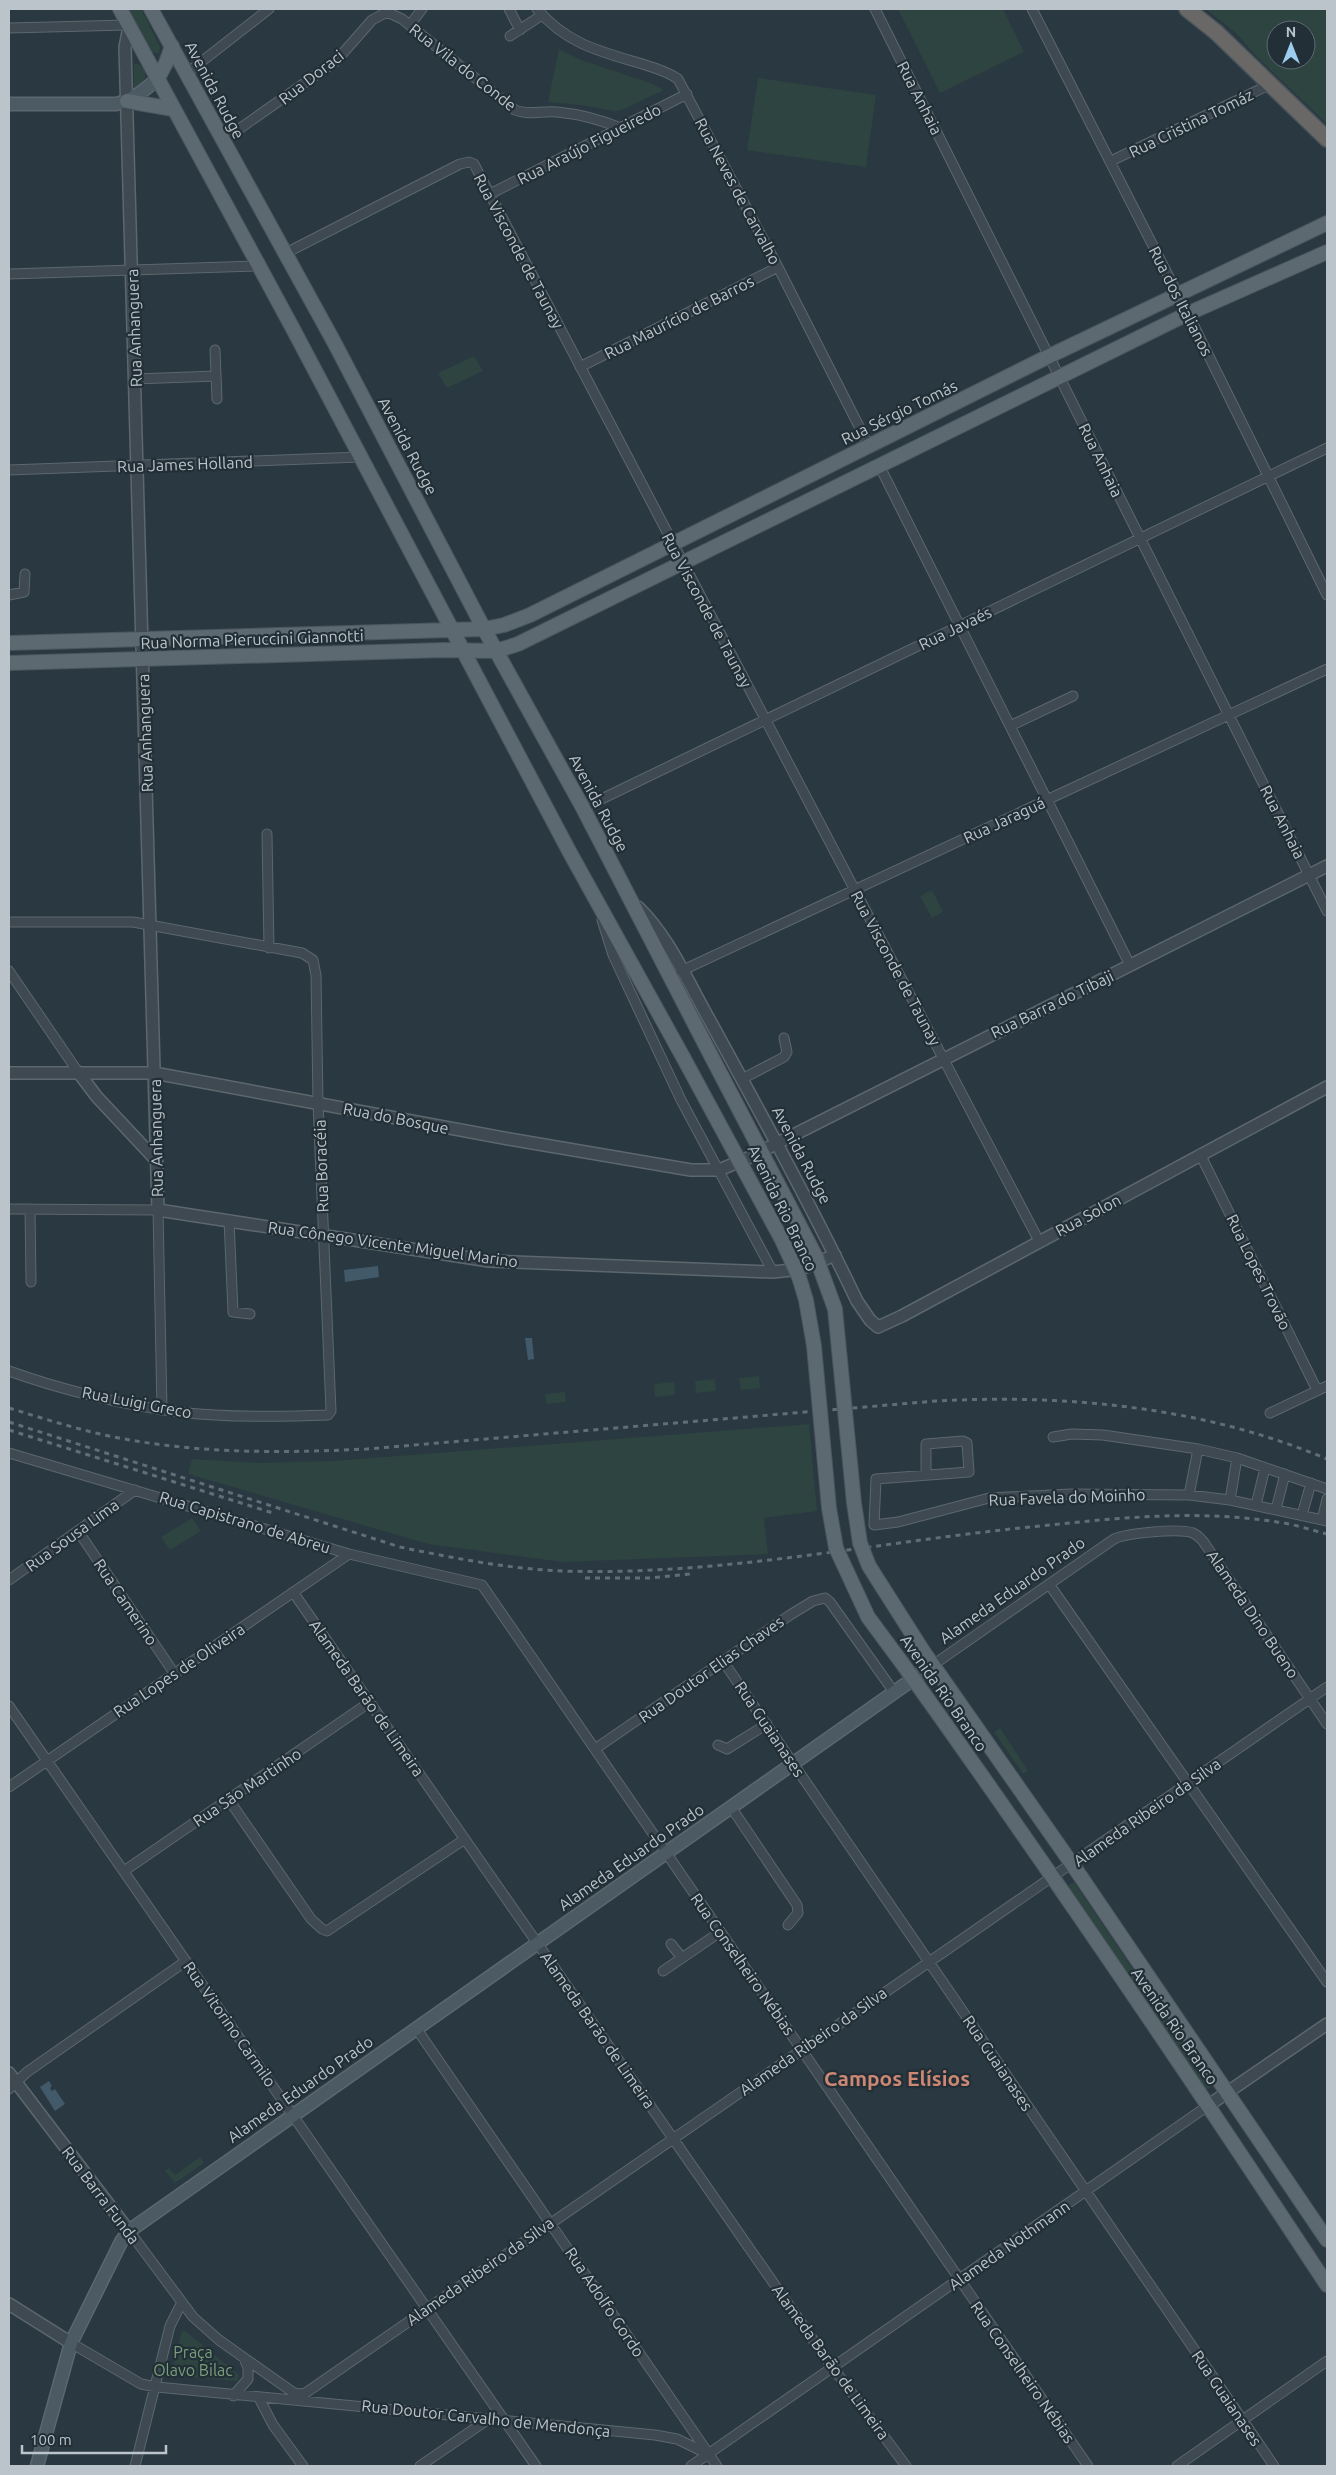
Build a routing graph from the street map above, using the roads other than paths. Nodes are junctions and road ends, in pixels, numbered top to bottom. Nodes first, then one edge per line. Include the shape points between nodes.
1 (120, 9) edge
2 (152, 9) edge
3 (270, 9) edge
4 (422, 9) edge
5 (509, 9) edge
6 (875, 9) edge
7 (1032, 9) edge
8 (1187, 9) edge
9 (540, 12) edge
10 (395, 14) joint
11 (410, 25) junction
12 (129, 26) junction
13 (9, 28) edge
14 (520, 30) junction
15 (510, 36) dead end
16 (172, 46) junction
17 (187, 73) junction
18 (158, 78) junction
19 (1271, 84) junction
20 (687, 94) junction
21 (126, 101) junction
22 (9, 104) edge
23 (173, 109) junction
24 (621, 128) junction
25 (222, 141) junction
26 (1326, 142) edge
27 (1111, 161) junction
28 (490, 194) junction
29 (1327, 222) edge
30 (1327, 252) edge
31 (286, 253) junction
32 (258, 266) junction
33 (778, 267) junction
34 (132, 270) junction
35 (9, 274) edge
36 (1178, 295) junction
37 (1188, 314) junction
38 (215, 350) dead end
39 (1050, 356) junction
40 (580, 367) junction
41 (216, 376) junction
42 (1060, 377) junction
43 (135, 379) junction
44 (217, 399) dead end
45 (869, 446) junction
46 (1327, 448) edge
47 (360, 458) junction
48 (879, 465) junction
49 (138, 466) junction
50 (9, 470) edge
51 (1269, 476) junction
52 (1139, 539) junction
53 (672, 544) junction
54 (682, 563) junction
55 (25, 574) dead end
56 (9, 595) edge
57 (1327, 595) edge
58 (960, 626) junction
59 (484, 629) junction
60 (454, 630) junction
61 (142, 639) junction
62 (9, 643) edge
63 (464, 650) junction
64 (496, 651) junction
65 (142, 659) junction
66 (9, 663) edge
67 (1327, 669) edge
68 (1073, 696) dead end
69 (1229, 714) junction
70 (765, 719) junction
71 (1010, 726) junction
72 (1047, 800) junction
73 (583, 808) junction
74 (267, 834) dead end
75 (1327, 866) edge
76 (1309, 875) junction
77 (855, 890) junction
78 (596, 899) junction
79 (631, 902) junction
80 (1327, 911) edge
81 (9, 922) edge
82 (151, 926) junction
83 (269, 948) junction
84 (1130, 965) junction
85 (9, 970) edge
86 (682, 971) junction
87 (784, 1038) dead end
88 (705, 1044) joint
89 (944, 1058) junction
90 (78, 1072) junction
91 (111, 1072) junction
92 (9, 1073) edge
93 (154, 1073) junction
94 (742, 1079) junction
95 (1327, 1087) edge
96 (97, 1097) junction
97 (318, 1103) junction
98 (777, 1143) junction
99 (1200, 1154) junction
100 (156, 1160) junction
101 (719, 1170) junction
102 (9, 1209) edge
103 (30, 1209) junction
104 (158, 1210) junction
105 (229, 1220) junction
106 (323, 1236) junction
107 (1039, 1241) junction
108 (835, 1255) junction
109 (773, 1272) junction
110 (31, 1282) dead end
111 (857, 1301) joint
112 (250, 1314) dead end
113 (9, 1371) edge
114 (1327, 1386) edge
115 (1317, 1390) junction
116 (162, 1410) junction
117 (1270, 1413) dead end
118 (328, 1415) joint
119 (1053, 1437) dead end
120 (1198, 1449) junction
121 (9, 1453) edge
122 (1238, 1458) junction
123 (1265, 1468) junction
124 (1285, 1474) junction
125 (926, 1475) junction
126 (1310, 1483) junction
127 (1327, 1489) edge
128 (136, 1490) junction
129 (1188, 1494) junction
130 (1327, 1498) edge
131 (1230, 1500) junction
132 (1256, 1505) junction
133 (1276, 1509) junction
134 (1302, 1515) junction
135 (1325, 1521) edge
136 (78, 1531) junction
137 (1161, 1532) joint
138 (349, 1554) junction
139 (9, 1580) edge
140 (1049, 1584) junction
141 (482, 1585) joint
142 (293, 1592) junction
143 (723, 1661) junction
144 (933, 1665) junction
145 (174, 1673) junction
146 (913, 1679) junction
147 (1327, 1687) edge
148 (894, 1692) junction
149 (1310, 1699) junction
150 (370, 1702) junction
151 (9, 1706) edge
152 (767, 1724) junction
153 (1327, 1724) edge
154 (718, 1745) dead end
155 (596, 1750) junction
156 (47, 1760) junction
157 (793, 1763) junction
158 (1188, 1784) junction
159 (9, 1786) edge
160 (229, 1800) junction
161 (732, 1807) junction
162 (465, 1839) junction
163 (666, 1852) junction
164 (1072, 1864) junction
165 (124, 1872) junction
166 (1052, 1878) junction
167 (788, 1925) dead end
168 (720, 1932) junction
169 (537, 1943) junction
170 (672, 1944) dead end
171 (682, 1958) junction
172 (186, 1961) junction
173 (929, 1962) junction
174 (663, 1971) dead end
175 (1327, 1982) edge
176 (1327, 2024) edge
177 (416, 2028) junction
178 (802, 2049) junction
179 (11, 2081) edge
180 (1228, 2092) junction
181 (1209, 2105) junction
182 (293, 2114) junction
183 (673, 2138) junction
184 (1086, 2191) junction
185 (551, 2222) junction
186 (129, 2231) junction
187 (1327, 2240) edge
188 (959, 2279) junction
189 (1327, 2285) edge
190 (9, 2304) edge
191 (181, 2304) junction
192 (427, 2308) junction
193 (71, 2343) junction
194 (242, 2356) junction
195 (1327, 2361) edge
196 (833, 2368) junction
197 (156, 2387) junction
198 (313, 2389) junction
199 (233, 2396) junction
200 (259, 2398) junction
201 (317, 2402) junction
202 (490, 2418) junction
203 (504, 2419) junction
204 (1242, 2420) junction
205 (708, 2454) junction
206 (903, 2465) edge
207 (37, 2466) edge
208 (136, 2466) edge
209 (303, 2466) edge
210 (420, 2466) edge
211 (536, 2466) edge
212 (691, 2466) edge
213 (717, 2466) edge
214 (1088, 2466) edge
215 (1177, 2466) edge
216 (1274, 2466) edge

1 - 12 main road
2 - 16 main road, Avenida Rudge
3 - 17 street
4 - 11 street
5 - 14 street
6 - 39 street, Rua Anhaia
7 - 27 street, Rua dos Italianos
8 - 19 highway
9 - 14 street
9 - 20 street, Rua Neves de Carvalho via 564,35 582,46 673,76
10 - 11 street, Rua Vila do Conde
10 - 25 street, Rua Doraci via 387,12 377,16 336,61
11 - 24 street, Rua Vila do Conde via 515,110 534,114 556,112 608,122
12 - 13 street
12 - 18 main road
12 - 21 street, Rua Anhanguera via 125,40
14 - 15 street
16 - 17 main road, Avenida Rudge
16 - 18 main road
17 - 25 main road, Avenida Rudge
18 - 21 main road
18 - 23 main road
19 - 26 highway
19 - 27 street, Rua Cristina Tomáz
20 - 24 street, Rua Araújo Figueiredo
20 - 33 street, Rua Neves de Carvalho
21 - 22 main road via 116,104
21 - 23 main road
21 - 34 street, Rua Anhanguera
23 - 32 main road
24 - 28 street, Rua Araújo Figueiredo
25 - 31 main road, Avenida Rudge
27 - 36 street, Rua dos Italianos
28 - 31 street, Rua Visconde de Taunay via 474,164 460,164
28 - 40 street, Rua Visconde de Taunay
29 - 36 main road, Rua Sérgio Tomás
30 - 37 main road
31 - 59 main road, Avenida Rudge
32 - 34 street
32 - 47 main road
33 - 40 street, Rua Maurício de Barros
33 - 45 street, Rua Neves de Carvalho
34 - 35 street
34 - 43 street, Rua Anhanguera
36 - 37 street, Rua dos Italianos
36 - 39 main road, Rua Sérgio Tomás
37 - 42 main road
37 - 51 street, Rua dos Italianos
38 - 41 street
39 - 42 street, Rua Anhaia
39 - 45 main road, Rua Sérgio Tomás
40 - 53 street, Rua Visconde de Taunay
41 - 43 street
41 - 44 street
42 - 48 main road
42 - 52 street, Rua Anhaia
43 - 49 street, Rua Anhanguera
45 - 53 main road, Rua Sérgio Tomás
46 - 51 street, Rua Javaés
47 - 49 street, Rua James Holland
47 - 60 main road
48 - 54 main road
48 - 58 street
49 - 50 street, Rua James Holland
49 - 61 street, Rua Anhanguera
51 - 52 street, Rua Javaés
51 - 57 street, Rua dos Italianos
52 - 58 street, Rua Javaés
52 - 69 street, Rua Anhaia
53 - 54 street, Rua Visconde de Taunay
53 - 59 main road, Rua Sérgio Tomás via 530,615
54 - 64 main road via 518,644
54 - 70 street, Rua Visconde de Taunay
55 - 56 street via 24,592
58 - 70 street, Rua Javaés
58 - 71 street
59 - 60 main road, Rua Norma Pieruccini Giannotti
59 - 64 main road, Avenida Rudge
60 - 61 main road, Rua Norma Pieruccini Giannotti
60 - 63 main road
61 - 62 main road, Rua Norma Pieruccini Giannotti
61 - 65 street, Rua Anhanguera
63 - 64 main road, Rua Norma Pieruccini Giannotti
63 - 65 main road, Rua Norma Pieruccini Giannotti
63 - 78 main road
64 - 73 main road, Avenida Rudge
65 - 66 main road, Rua Norma Pieruccini Giannotti
65 - 82 street, Rua Anhanguera
67 - 69 street, Rua Jaraguá
68 - 71 street
69 - 72 street, Rua Jaraguá
69 - 76 street, Rua Anhaia
70 - 73 street, Rua Javaés
70 - 77 street, Rua Visconde de Taunay
71 - 72 street
72 - 77 street, Rua Jaraguá
72 - 84 street
73 - 79 main road, Avenida Rudge
74 - 83 street
75 - 76 street, Rua Barra do Tibaji
76 - 80 street, Rua Anhaia
76 - 84 street, Rua Barra do Tibaji
77 - 86 street, Rua Jaraguá
77 - 89 street, Rua Visconde de Taunay
78 - 101 street via 613,954
78 - 146 main road, Avenida Rio Branco, bridge via 782,1240 799,1277 814,1346 829,1508 836,1548 868,1617
79 - 86 street, Avenida Rudge via 640,908
79 - 88 main road, Avenida Rudge
81 - 82 street via 120,922
82 - 83 street
82 - 93 street, Rua Anhanguera
83 - 97 street, Rua Boracéia via 302,953 313,960
84 - 89 street, Rua Barra do Tibaji
85 - 90 street
86 - 94 street, Avenida Rudge
87 - 94 street via 787,1052 784,1057
88 - 144 main road, Avenida Rio Branco, bridge via 829,1288 836,1317 860,1543 869,1566
89 - 98 street, Rua Barra do Tibaji
89 - 107 street, Rua Visconde de Taunay
90 - 91 street, Rua do Bosque
90 - 92 street, Rua do Bosque
90 - 96 street
91 - 93 street, Rua do Bosque
91 - 96 street via 97,1080
93 - 97 street, Rua do Bosque
93 - 100 street, Rua Anhanguera
94 - 98 street, Avenida Rudge
95 - 99 street, Rua Solon
96 - 100 street
97 - 101 street, Rua do Bosque via 691,1170
97 - 106 street, Rua Boracéia
98 - 101 street, Rua do Bosque
98 - 108 street, Avenida Rudge
99 - 107 street, Rua Solon
99 - 115 street, Rua Lopes Trovão
100 - 104 street, Rua Anhanguera
101 - 109 street
102 - 103 street, Rua Cônego Vicente Miguel Marino
103 - 104 street, Rua Cônego Vicente Miguel Marino
103 - 110 street
104 - 105 street, Rua Cônego Vicente Miguel Marino
104 - 116 street, Rua Anhanguera
105 - 106 street, Rua Cônego Vicente Miguel Marino
105 - 112 street via 233,1312
106 - 109 street, Rua Cônego Vicente Miguel Marino via 502,1262
106 - 118 street, Rua Boracéia via 331,1411
107 - 111 street, Rua Solon via 886,1325 874,1325
108 - 109 street, Rua Cônego Vicente Miguel Marino via 800,1269
108 - 111 street, Avenida Rudge
113 - 116 street, Rua Luigi Greco
114 - 115 street
115 - 117 street
116 - 118 street, Rua Luigi Greco via 212,1415
119 - 120 street via 1103,1435
120 - 122 street
120 - 129 street
121 - 128 street, Rua Capistrano de Abreu
122 - 123 street
122 - 131 street
123 - 124 street
123 - 132 street
124 - 126 street
124 - 133 street
125 - 125 street, Rua Favela do Moinho via 969,1472 967,1443 926,1444
125 - 129 street, Rua Favela do Moinho via 876,1479 874,1525 898,1522 989,1498
126 - 127 street
126 - 134 street
128 - 136 street, Rua Sousa Lima
128 - 138 street, Rua Capistrano de Abreu
129 - 131 street, Rua Favela do Moinho
130 - 135 street
131 - 132 street, Rua Favela do Moinho
132 - 133 street, Rua Favela do Moinho
133 - 134 street, Rua Favela do Moinho
134 - 135 street, Rua Favela do Moinho
136 - 139 street, Rua Sousa Lima
136 - 145 street, Rua Camerino
137 - 140 street, Alameda Eduardo Prado via 1114,1538
137 - 149 street, Alameda Dino Bueno via 1193,1533 1203,1541
138 - 141 street, Rua Capistrano de Abreu
138 - 142 street, Rua Lopes de Oliveira
140 - 144 street, Alameda Eduardo Prado
140 - 158 street
141 - 155 street, Rua Conselheiro Nébias
142 - 145 street, Rua Lopes de Oliveira
142 - 150 street, Alameda Barão de Limeira
143 - 148 street, Rua Doutor Elias Chaves via 807,1604 822,1598 830,1602
143 - 152 street, Rua Guaianases
143 - 155 street, Rua Doutor Elias Chaves
144 - 146 main road, Alameda Eduardo Prado
144 - 164 main road, Avenida Rio Branco
145 - 156 street, Rua Lopes de Oliveira
146 - 148 main road, Alameda Eduardo Prado
146 - 166 main road, Avenida Rio Branco
147 - 149 street, Alameda Ribeiro da Silva
148 - 157 main road, Alameda Eduardo Prado
149 - 153 street, Alameda Dino Bueno
149 - 158 street, Alameda Ribeiro da Silva
150 - 160 street, Rua São Martinho
150 - 162 street, Alameda Barão de Limeira
151 - 156 street, Rua Vitorino Carmilo
152 - 154 street via 727,1749
152 - 157 street, Rua Guaianases
155 - 163 street, Rua Conselheiro Nébias
156 - 159 street, Rua Lopes de Oliveira
156 - 165 street, Rua Vitorino Carmilo
157 - 161 main road, Alameda Eduardo Prado
157 - 173 street, Rua Guaianases
158 - 164 street, Alameda Ribeiro da Silva
158 - 175 street
160 - 162 street via 311,1919 327,1931
160 - 165 street, Rua São Martinho
161 - 163 main road, Alameda Eduardo Prado
161 - 167 street via 797,1905 798,1913
162 - 169 street, Alameda Barão de Limeira
163 - 168 street, Rua Conselheiro Nébias
163 - 169 main road, Alameda Eduardo Prado
164 - 166 street, Alameda Ribeiro da Silva
164 - 180 main road, Avenida Rio Branco
165 - 172 street, Rua Vitorino Carmilo
166 - 173 street, Alameda Ribeiro da Silva
166 - 181 main road, Avenida Rio Branco
168 - 171 street
168 - 178 street, Rua Conselheiro Nébias
169 - 177 main road, Alameda Eduardo Prado
169 - 183 street, Alameda Barão de Limeira
170 - 171 street
171 - 174 street
172 - 179 street
172 - 182 street, Rua Vitorino Carmilo
173 - 178 street, Alameda Ribeiro da Silva
173 - 184 street, Rua Guaianases
176 - 180 street, Alameda Nothmann
177 - 182 main road, Alameda Eduardo Prado
177 - 185 street, Rua Adolfo Gordo
178 - 183 street, Alameda Ribeiro da Silva
178 - 188 street, Rua Conselheiro Nébias
179 - 186 street, Rua Barra Funda
180 - 181 street, Alameda Nothmann
180 - 187 main road, Avenida Rio Branco
181 - 184 street, Alameda Nothmann
181 - 189 main road, Avenida Rio Branco
182 - 186 main road, Alameda Eduardo Prado
182 - 192 street, Rua Vitorino Carmilo
183 - 185 street, Alameda Ribeiro da Silva
183 - 196 street, Alameda Barão de Limeira
184 - 188 street, Alameda Nothmann
184 - 204 street, Rua Guaianases via 1130,2263
185 - 192 street, Alameda Ribeiro da Silva
185 - 205 street, Rua Adolfo Gordo
186 - 191 street, Rua Barra Funda
186 - 193 main road
188 - 196 street, Alameda Nothmann
188 - 214 street, Rua Conselheiro Nébias
190 - 193 street
191 - 194 street, Rua Barra Funda via 219,2340
191 - 197 street via 170,2326
192 - 198 street, Alameda Ribeiro da Silva
192 - 203 street, Rua Vitorino Carmilo
193 - 197 street via 141,2384
193 - 207 main road
194 - 198 street, Alameda Ribeiro da Silva via 294,2393 299,2395
194 - 199 street via 248,2368 248,2379
195 - 204 street
196 - 205 street, Alameda Nothmann
196 - 206 street, Alameda Barão de Limeira
197 - 199 street
197 - 208 street
198 - 201 street via 310,2397
199 - 200 street
200 - 201 street, Rua Doutor Carvalho de Mendonça
200 - 209 street via 268,2417
201 - 202 street, Rua Doutor Carvalho de Mendonça
202 - 203 street, Rua Doutor Carvalho de Mendonça
202 - 210 street
203 - 205 street, Rua Doutor Carvalho de Mendonça via 655,2435 677,2439
203 - 211 street, Rua Vitorino Carmilo
204 - 215 street
204 - 216 street, Rua Guaianases
205 - 212 street, Alameda Nothmann
205 - 213 street, Rua Adolfo Gordo

